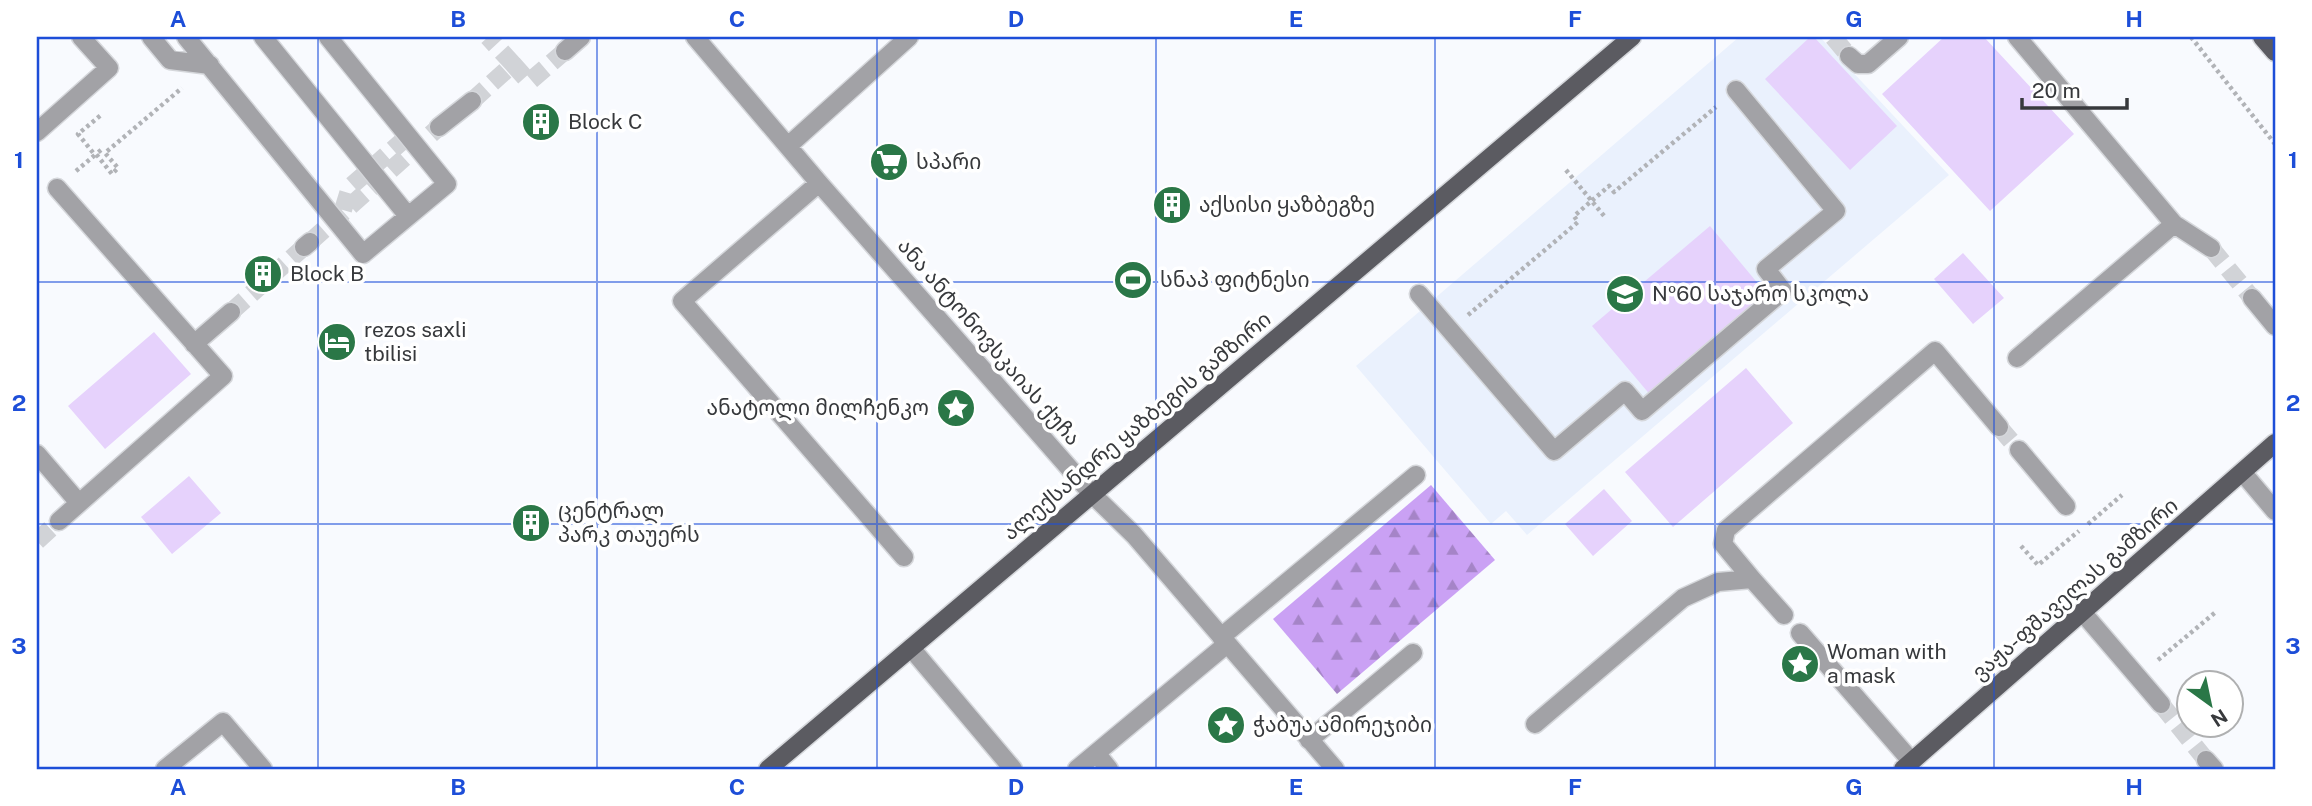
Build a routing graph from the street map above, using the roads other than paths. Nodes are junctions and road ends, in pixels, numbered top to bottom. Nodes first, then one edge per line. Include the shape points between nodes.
1 (81, 37) edge
2 (151, 37) edge
3 (186, 37) edge
4 (263, 37) edge
5 (328, 37) edge
6 (581, 37) edge
7 (695, 37) edge
8 (909, 37) edge
9 (1632, 37) edge
10 (1899, 37) edge
11 (2017, 37) edge
12 (2262, 37) edge
13 (565, 51) tunnel mouth
14 (2275, 52) edge
15 (1849, 56) dead end
16 (210, 65) junction
17 (1736, 90) road end
18 (472, 101) tunnel mouth
19 (439, 127) tunnel mouth
20 (37, 132) edge
21 (788, 146) junction
22 (819, 183) junction
23 (57, 188) dead end
24 (408, 216) junction
25 (2174, 224) junction
26 (2211, 248) tunnel mouth
27 (1419, 294) dead end
28 (2252, 298) tunnel mouth
29 (231, 312) tunnel mouth
30 (2275, 327) edge
31 (194, 344) junction
32 (2017, 358) dead end
33 (1999, 426) tunnel mouth
34 (2275, 443) edge
35 (2019, 450) tunnel mouth
36 (37, 454) edge
37 (2242, 472) junction
38 (1416, 475) dead end
39 (1092, 494) junction
40 (79, 503) junction
41 (2066, 506) dead end
42 (2275, 511) edge
43 (59, 521) tunnel mouth
44 (904, 557) dead end
45 (1752, 579) junction
46 (2083, 613) junction
47 (1784, 615) dead end
48 (1800, 633) dead end
49 (1224, 640) junction
50 (911, 648) junction
51 (1413, 653) dead end
52 (2161, 704) tunnel mouth
53 (1535, 724) dead end
54 (1309, 740) junction
55 (1097, 754) junction
56 (1908, 766) edge
57 (165, 769) edge
58 (263, 769) edge
59 (768, 769) edge
60 (1013, 769) edge
61 (1077, 769) edge
62 (1110, 769) edge
63 (1335, 769) edge

1 - 20 street via 108,68
2 - 16 street via 170,60
3 - 16 street
4 - 24 street
5 - 24 street via 447,184
6 - 13 street
7 - 21 street, ანა ანტონოვსკაიას ქუჩა
8 - 21 street
9 - 39 main road, ალექსანდრე ყაზბეგის გამზირი
10 - 15 street via 1868,64 1858,64
11 - 25 street
12 - 14 main road
16 - 24 street via 363,254
17 - 27 street via 1836,211 1766,269 1783,291 1642,411 1625,391 1554,451
18 - 19 street
21 - 22 street, ანა ანტონოვსკაიას ქუჩა
22 - 39 street, ანა ანტონოვსკაიას ქუჩა
22 - 44 street via 682,301
23 - 31 street
25 - 26 street
25 - 32 street
28 - 30 street
29 - 31 street
31 - 40 street via 222,376
33 - 45 street via 1935,351 1726,530 1723,544
34 - 37 main road, ვაჟა-ფშაველას გამზირი
35 - 41 street
36 - 40 street
37 - 42 street
37 - 46 main road, ვაჟა-ფშაველას გამზირი
38 - 49 street
39 - 49 street, ანა ანტონოვსკაიას ქუჩა via 1134,535
39 - 50 main road, ალექსანდრე ყაზბეგის გამზირი
40 - 43 street
45 - 47 street
45 - 53 street via 1718,582 1684,598
46 - 52 street
46 - 56 main road, ვაჟა-ფშაველას გამზირი
48 - 56 street
49 - 54 street, ანა ანტონოვსკაიას ქუჩა
49 - 55 street
50 - 59 main road, ალექსანდრე ყაზბეგის გამზირი
50 - 60 street
51 - 54 street
54 - 63 street, ანა ანტონოვსკაიას ქუჩა
55 - 61 street
55 - 62 street
57 - 58 street via 223,722

